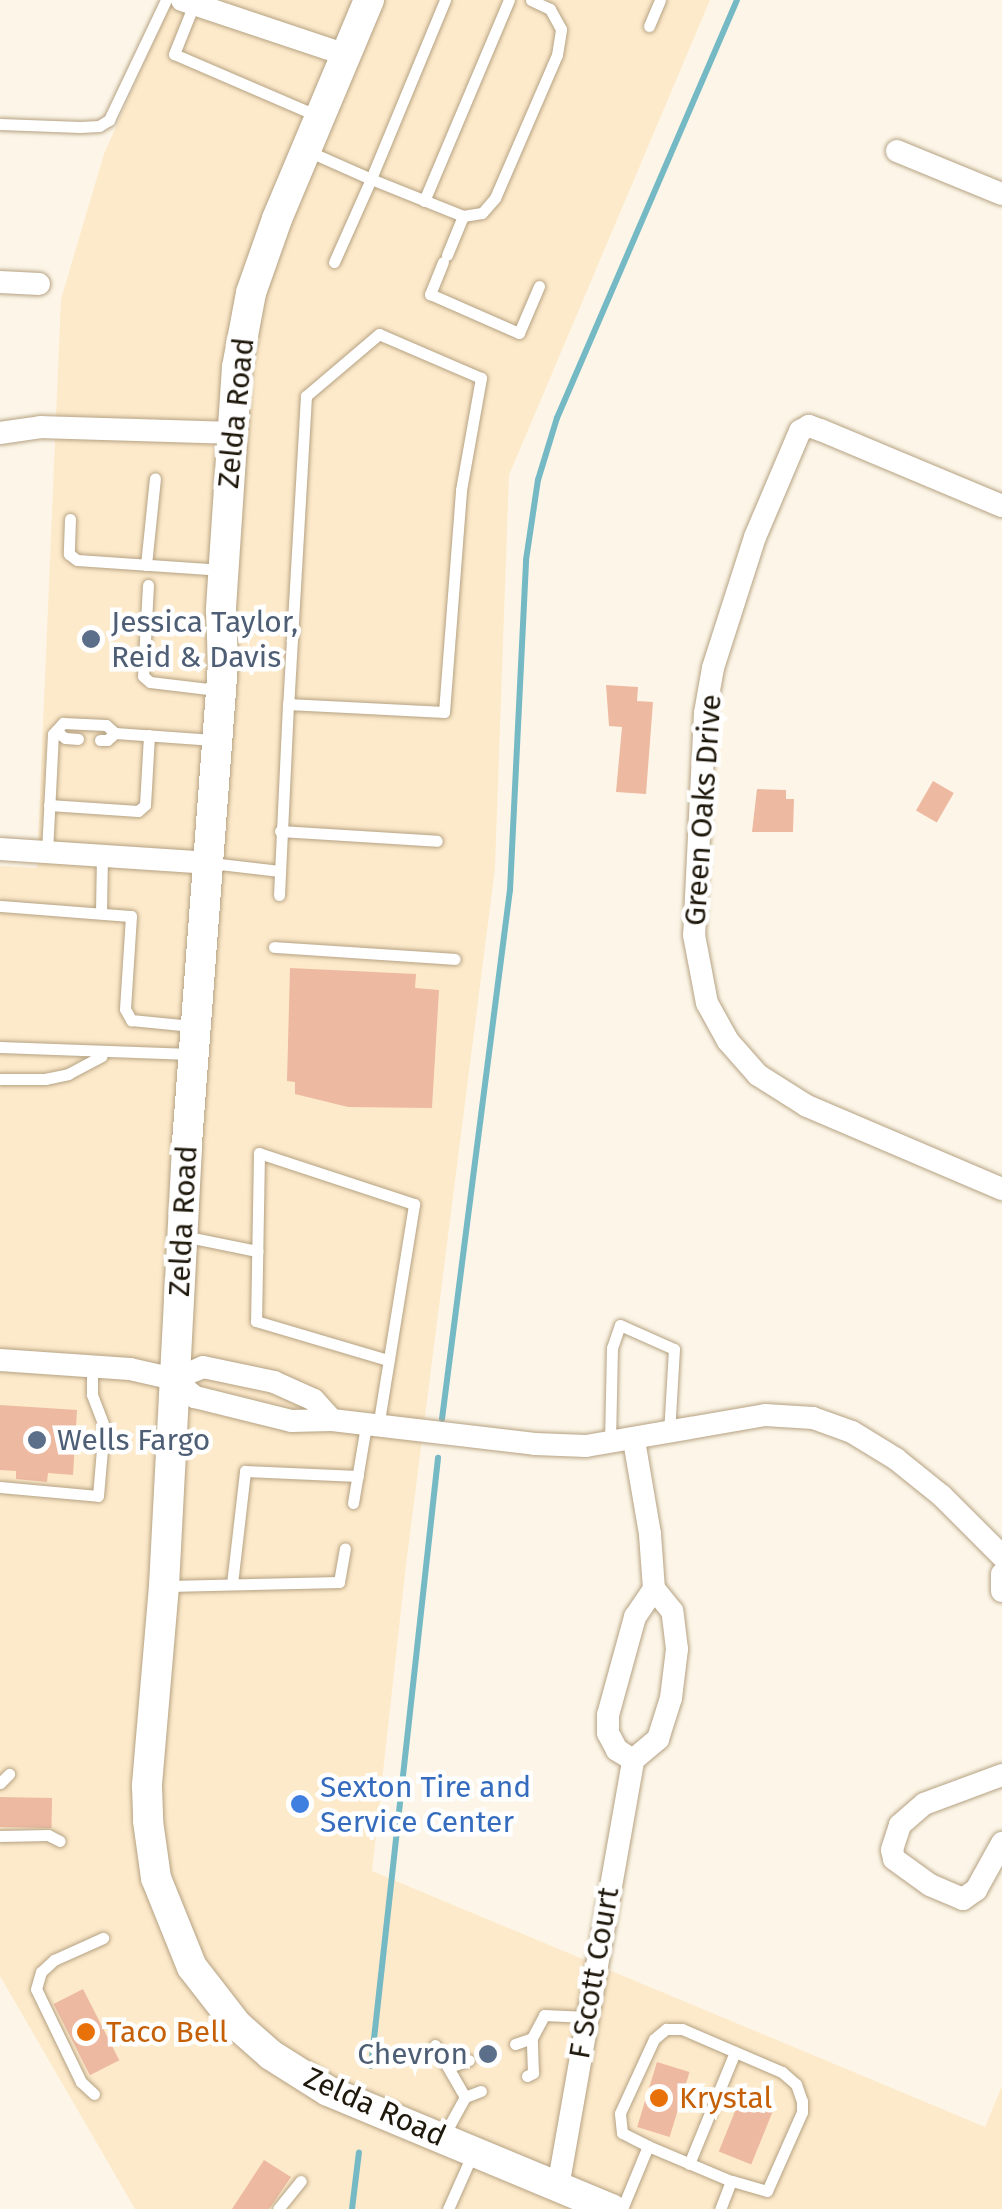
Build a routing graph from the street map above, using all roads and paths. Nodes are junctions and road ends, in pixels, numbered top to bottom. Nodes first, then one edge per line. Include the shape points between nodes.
1 (166, 0) edge
2 (369, 0) edge
3 (445, 0) edge
4 (508, 0) edge
5 (531, 0) edge
6 (660, 0) edge
7 (188, 2) edge
8 (552, 5) edge
9 (649, 26) dead end
10 (346, 55) junction
11 (320, 117) junction
12 (0, 124) edge
13 (306, 150) junction
14 (897, 151) dead end
15 (371, 178) junction
16 (1002, 194) edge
17 (424, 201) junction
18 (463, 216) junction
19 (334, 262) dead end
20 (0, 282) edge
21 (40, 284) dead end
22 (539, 286) dead end
23 (0, 433) edge
24 (232, 433) junction
25 (155, 478) dead end
26 (1002, 506) edge
27 (70, 519) dead end
28 (146, 565) junction
29 (224, 570) junction
30 (148, 585) dead end
31 (222, 690) junction
32 (288, 704) junction
33 (56, 732) junction
34 (115, 732) junction
35 (149, 735) junction
36 (78, 739) dead end
37 (100, 740) dead end
38 (218, 740) junction
39 (49, 805) junction
40 (280, 830) junction
41 (436, 841) dead end
42 (0, 849) edge
43 (47, 852) junction
44 (102, 856) junction
45 (211, 863) junction
46 (280, 871) junction
47 (279, 895) dead end
48 (0, 906) edge
49 (100, 912) junction
50 (274, 947) dead end
51 (455, 959) dead end
52 (196, 1040) junction
53 (0, 1047) edge
54 (106, 1054) junction
55 (0, 1080) edge
56 (1002, 1190) edge
57 (182, 1236) junction
58 (257, 1250) junction
59 (0, 1360) edge
60 (388, 1360) junction
61 (92, 1366) junction
62 (174, 1379) junction
63 (332, 1420) junction
64 (372, 1426) junction
65 (669, 1435) junction
66 (634, 1440) junction
67 (610, 1444) junction
68 (358, 1476) junction
69 (0, 1487) edge
70 (352, 1504) dead end
71 (346, 1549) dead end
72 (1002, 1556) edge
73 (1002, 1574) edge
74 (232, 1584) junction
75 (164, 1586) junction
76 (654, 1589) junction
77 (1002, 1592) edge
78 (633, 1760) junction
79 (1002, 1775) edge
80 (0, 1836) edge
81 (60, 1841) dead end
82 (1002, 1842) edge
83 (102, 1938) dead end
84 (587, 2017) junction
85 (532, 2038) junction
86 (515, 2044) dead end
87 (435, 2045) dead end
88 (735, 2052) junction
89 (469, 2060) dead end
90 (449, 2067) junction
91 (474, 2076) dead end
92 (526, 2076) dead end
93 (457, 2083) junction
94 (480, 2092) dead end
95 (94, 2094) dead end
96 (465, 2097) junction
97 (442, 2138) junction
98 (648, 2146) junction
99 (474, 2151) junction
100 (689, 2164) junction
101 (301, 2181) dead end
102 (731, 2181) junction
103 (555, 2192) junction
104 (278, 2209) edge
105 (448, 2209) edge
106 (611, 2209) edge
107 (622, 2209) edge
108 (720, 2209) edge

1 - 12 lane via 109,120 80,128
2 - 10 main road, Zelda Road
3 - 15 lane
4 - 17 lane
5 - 8 lane
6 - 9 lane
7 - 10 street
7 - 11 lane via 174,54
8 - 18 lane via 561,29 557,55 495,198 482,214
10 - 11 main road, Zelda Road
11 - 13 main road, Zelda Road
13 - 15 lane
13 - 24 main road, Zelda Road via 251,292
14 - 16 street
15 - 17 lane
15 - 19 lane
17 - 18 lane
18 - 22 lane via 430,294 519,333
20 - 21 street
23 - 24 street via 40,427
24 - 29 main road, Zelda Road
25 - 28 lane
26 - 56 street, Green Oaks Drive via 820,430 802,430 743,571 713,668 694,936 707,1003 758,1075 807,1106
27 - 28 lane via 69,554 77,560
28 - 29 lane
29 - 31 main road, Zelda Road
30 - 31 lane via 143,676
31 - 38 main road, Zelda Road
32 - 32 lane via 444,712 461,490 481,378 379,334 306,396
32 - 40 lane
33 - 34 lane via 63,723 106,725
33 - 36 lane
33 - 39 lane
34 - 35 lane
34 - 37 lane
35 - 38 lane
35 - 39 lane via 145,805 138,811
38 - 45 main road, Zelda Road
39 - 43 lane
40 - 41 lane
40 - 46 lane
42 - 43 street
43 - 44 street
44 - 45 street
44 - 49 lane
45 - 46 lane
45 - 52 main road, Zelda Road
46 - 47 lane
48 - 49 lane
49 - 52 lane via 131,916 126,1008 136,1023
50 - 51 lane
52 - 54 lane
52 - 57 main road, Zelda Road
53 - 54 lane
54 - 55 lane via 57,1076
57 - 58 lane
57 - 62 main road, Zelda Road
58 - 60 lane via 256,1321
58 - 60 lane via 259,1153 414,1204
59 - 61 street
60 - 64 lane
61 - 62 street
61 - 69 lane via 92,1394 104,1426 98,1496
62 - 63 street via 195,1397 291,1421
62 - 63 street via 203,1368 274,1382 314,1400
62 - 75 main road, Zelda Road
63 - 64 street
64 - 67 street
64 - 68 lane
65 - 66 street
65 - 67 lane via 674,1349 620,1326 612,1348
65 - 72 street via 765,1415 830,1423 896,1459
66 - 67 street
66 - 76 street, F Scott Court
68 - 70 lane
68 - 74 lane via 245,1471
71 - 74 lane via 340,1582
73 - 77 street
74 - 75 lane
75 - 97 main road, Zelda Road via 147,1786 156,1878 178,1940 210,1992 271,2055 328,2091
76 - 78 street, F Scott Court via 672,1611 675,1666 658,1740
76 - 78 street via 635,1617 608,1715 616,1750
78 - 84 street, F Scott Court
79 - 82 street via 924,1804 900,1824 892,1850 894,1859 930,1884 964,1899
80 - 81 lane
83 - 95 lane via 54,1960 36,1989 81,2082
84 - 85 lane via 544,2015
84 - 103 street, F Scott Court
85 - 86 lane
85 - 92 lane via 527,2057 533,2074
87 - 90 lane
88 - 98 lane via 682,2029 666,2029 654,2039 618,2124 622,2134
88 - 100 lane
88 - 102 lane via 796,2084 802,2112 767,2191
89 - 90 lane
90 - 93 lane
91 - 93 lane
93 - 96 lane
94 - 96 lane
96 - 97 lane
97 - 99 main road, Zelda Road
98 - 100 lane
98 - 107 lane
99 - 103 main road, Zelda Road
99 - 105 lane
100 - 102 lane
101 - 104 lane
102 - 108 lane
103 - 106 main road, Zelda Road

